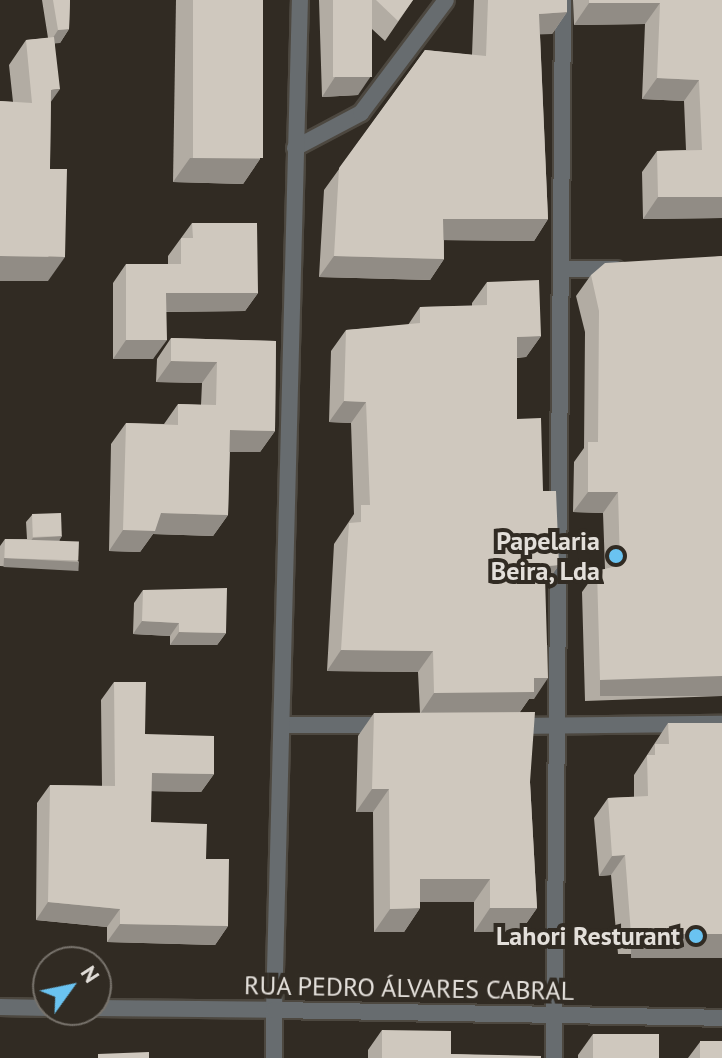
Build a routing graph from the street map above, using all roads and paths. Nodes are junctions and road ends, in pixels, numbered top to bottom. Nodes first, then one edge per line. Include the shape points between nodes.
1 (300, 0) edge
2 (446, 0) edge
3 (563, 0) edge
4 (295, 148) junction
5 (564, 269) junction
6 (643, 269) edge
7 (722, 724) edge
8 (285, 725) junction
9 (411, 725) edge
10 (491, 726) edge
11 (554, 726) junction
12 (0, 1007) edge
13 (32, 1008) edge
14 (112, 1008) edge
15 (274, 1010) junction
16 (554, 1012) junction
17 (722, 1018) edge
18 (274, 1058) edge
19 (554, 1058) edge

1 - 4 street
2 - 4 street via 361,113
3 - 5 street
4 - 8 street
5 - 6 street
5 - 11 street
7 - 11 street
8 - 9 street
8 - 15 street
10 - 11 street
11 - 16 street
12 - 13 street
14 - 15 street, RUA PEDRO ÁLVARES CABRAL
15 - 16 street, RUA PEDRO ÁLVARES CABRAL
15 - 18 street
16 - 17 street, RUA PEDRO ÁLVARES CABRAL
16 - 19 street

